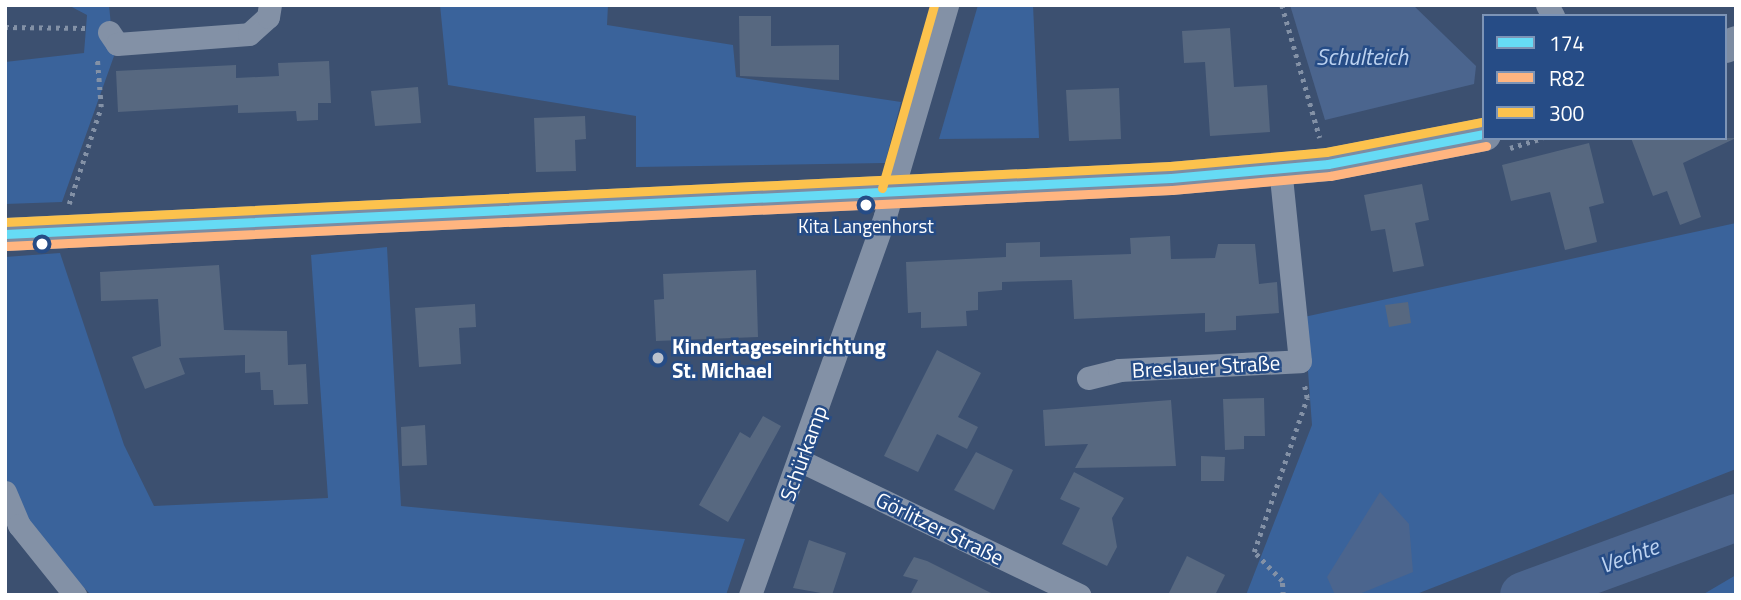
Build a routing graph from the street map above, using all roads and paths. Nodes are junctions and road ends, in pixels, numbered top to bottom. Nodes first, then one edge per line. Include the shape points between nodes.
1 (270, 5) edge
2 (947, 5) edge
3 (1282, 5) edge
4 (5, 26) edge
5 (108, 33) dead end
6 (1482, 134) edge
7 (1321, 142) dead end
8 (1280, 168) junction
9 (894, 191) junction
10 (69, 208) dead end
11 (5, 234) edge
12 (1300, 361) junction
13 (1088, 378) dead end
14 (801, 461) junction
15 (5, 492) edge
16 (75, 595) edge
17 (750, 595) edge
18 (1079, 595) edge
19 (1283, 595) edge
20 (1657, 595) edge
21 (1670, 595) edge

1 - 5 street via 268,17 249,34 117,44
2 - 9 street, Schürkamp
3 - 7 path
4 - 10 path via 95,28 101,107
6 - 8 main road via 1420,150
8 - 9 main road
8 - 12 street, Breslauer Straße
9 - 11 main road
9 - 14 street, Schürkamp
12 - 13 street, Breslauer Straße via 1119,370
12 - 19 path via 1307,398 1254,552 1282,581
14 - 17 street, Schürkamp
14 - 18 street, Görlitzer Straße
15 - 16 street via 31,543
20 - 21 path

